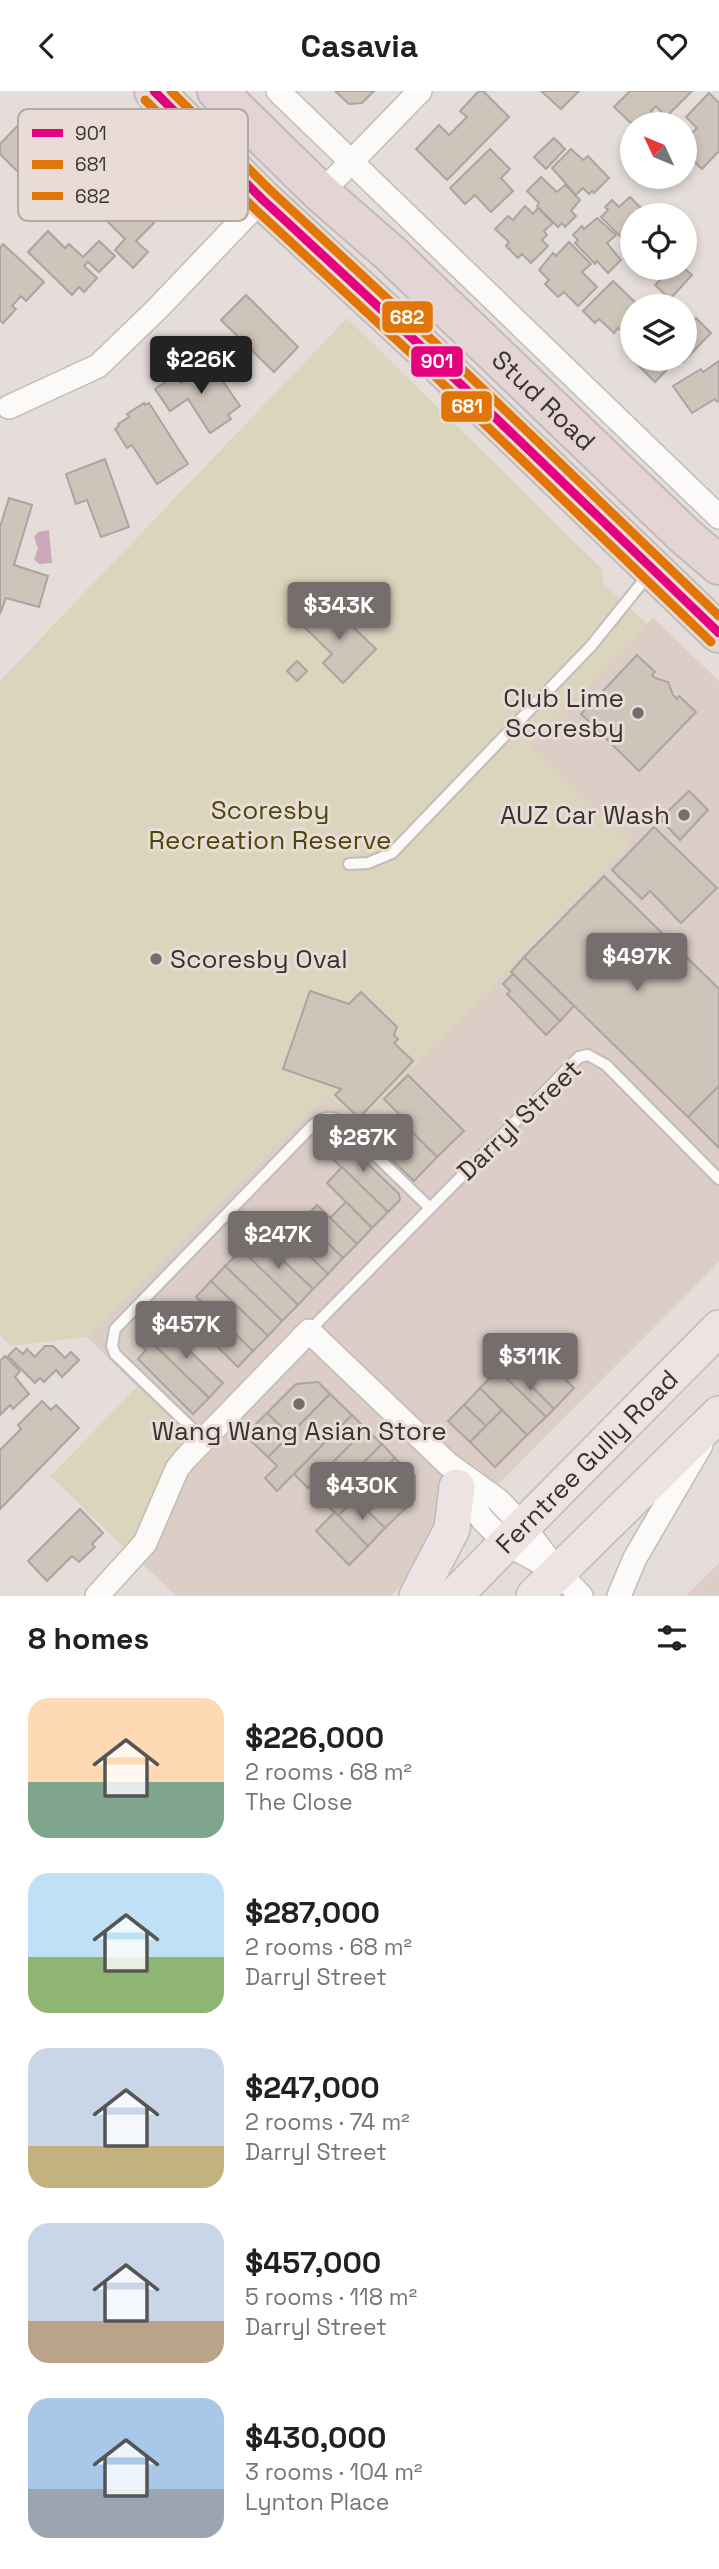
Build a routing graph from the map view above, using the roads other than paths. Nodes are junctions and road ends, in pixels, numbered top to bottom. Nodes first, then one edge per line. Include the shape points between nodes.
1 (155, 91) edge
2 (217, 91) edge
3 (278, 91) edge
4 (420, 91) edge
5 (173, 109) edge
6 (235, 109) edge
7 (248, 121) edge
8 (351, 162) junction
9 (248, 185) edge
10 (321, 193) junction
11 (262, 199) junction
12 (248, 214) edge
13 (241, 221) edge
14 (291, 225) junction
15 (9, 407) dead end
16 (719, 517) edge
17 (685, 537) junction
18 (719, 565) edge
19 (653, 570) junction
20 (719, 633) edge
21 (348, 864) dead end
22 (718, 1174) edge
23 (430, 1208) junction
24 (719, 1328) edge
25 (309, 1331) junction
26 (719, 1415) edge
27 (203, 1439) junction
28 (452, 1475) junction
29 (515, 1535) junction
30 (558, 1588) edge
31 (97, 1596) edge
32 (417, 1596) edge
33 (454, 1596) edge
34 (619, 1596) edge

1 - 5 highway, Stud Road
2 - 6 highway, Stud Road
3 - 8 street, Stud Road
4 - 8 street
7 - 10 highway, Stud Road
8 - 10 street
8 - 16 street, Stud Road
9 - 11 highway, Stud Road
10 - 14 highway
10 - 17 highway, Stud Road via 391,254
11 - 12 street
11 - 14 highway, Stud Road
13 - 15 street via 97,366
14 - 19 highway, Stud Road
17 - 18 highway, Stud Road
17 - 19 highway
19 - 20 highway, Stud Road
19 - 21 lane via 591,646 392,853 368,863
22 - 23 lane, Darryl Street via 606,1065 588,1055 571,1063
23 - 25 lane, Darryl Street
23 - 27 lane via 339,1120 321,1119 139,1302 115,1329 111,1346
24 - 29 main road, Ferntree Gully Road
25 - 27 street, Darryl Street
25 - 28 street
26 - 30 main road
26 - 34 street via 635,1558
27 - 31 street, Darryl Street via 177,1469 145,1543
28 - 29 street via 482,1520
28 - 32 main road via 453,1528
29 - 30 street
29 - 33 main road, Ferntree Gully Road

